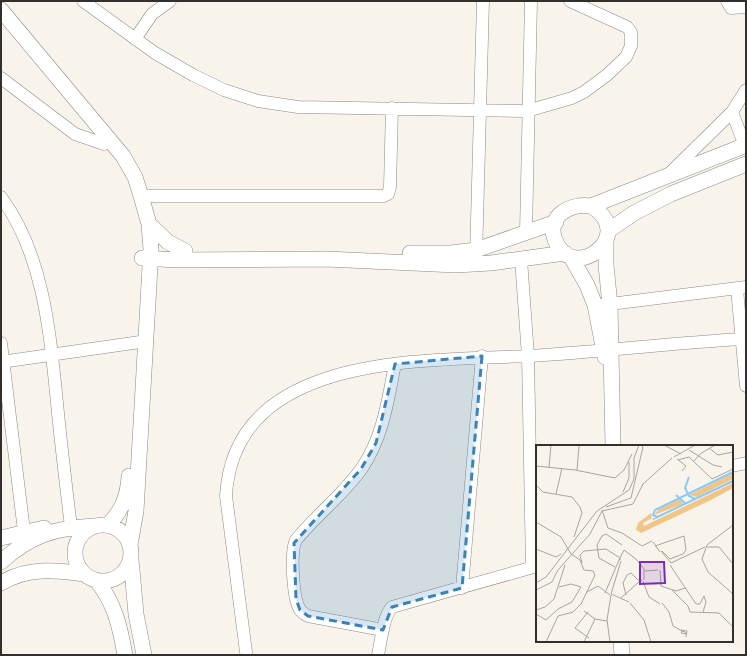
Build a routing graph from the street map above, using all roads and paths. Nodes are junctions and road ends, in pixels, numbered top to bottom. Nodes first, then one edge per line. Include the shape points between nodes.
1 (83, 1) edge
2 (170, 1) edge
3 (483, 1) edge
4 (531, 1) edge
5 (570, 1) edge
6 (727, 1) edge
7 (746, 7) edge
8 (1, 10) edge
9 (1, 25) edge
10 (135, 39) junction
11 (1, 78) edge
12 (746, 90) edge
13 (392, 108) junction
14 (480, 109) junction
15 (527, 111) junction
16 (732, 112) junction
17 (104, 144) junction
18 (746, 145) edge
19 (745, 165) edge
20 (667, 176) junction
21 (141, 196) junction
22 (1, 197) edge
23 (591, 206) junction
24 (556, 222) junction
25 (149, 224) junction
26 (526, 232) junction
27 (607, 236) junction
28 (146, 254) junction
29 (181, 255) junction
30 (568, 255) junction
31 (476, 257) junction
32 (521, 259) junction
33 (150, 276) junction
34 (742, 288) edge
35 (602, 305) junction
36 (742, 339) junction
37 (142, 342) junction
38 (1, 343) edge
39 (607, 349) junction
40 (52, 356) junction
41 (482, 356) junction
42 (528, 356) junction
43 (2, 362) edge
44 (394, 364) junction
45 (746, 386) edge
46 (613, 445) edge
47 (746, 463) edge
48 (733, 466) edge
49 (101, 526) junction
50 (71, 527) junction
51 (55, 530) junction
52 (24, 531) junction
53 (1, 538) edge
54 (130, 551) junction
55 (1, 562) edge
56 (535, 567) edge
57 (90, 577) junction
58 (1, 583) edge
59 (462, 588) junction
60 (383, 630) junction
61 (621, 642) edge
62 (246, 652) dead end
63 (125, 655) edge
64 (144, 655) edge
65 (378, 655) edge
66 (622, 655) edge

1 - 10 street
2 - 10 street via 152,14
3 - 14 street
4 - 15 street
5 - 15 street via 627,27 631,32 631,46 626,57 584,92
6 - 7 street via 731,8
8 - 21 street via 123,156
9 - 17 street
10 - 13 street via 193,75 240,96 276,105 298,107
11 - 17 street via 75,134
12 - 16 street
13 - 14 street
13 - 21 street via 390,187 388,194 384,196
14 - 15 street
14 - 31 street
15 - 26 street
16 - 18 street
16 - 20 street
17 - 28 street via 120,165 136,201
18 - 20 street
19 - 27 street via 671,194 634,213
20 - 23 street
21 - 25 street
22 - 40 street via 16,221 36,273 48,323
23 - 24 street via 580,204 570,207 561,213
23 - 27 street via 603,216
24 - 26 street
24 - 30 street via 555,239 558,247
25 - 28 street
25 - 29 street
26 - 31 street
27 - 30 street via 600,250 592,256 582,258
27 - 35 street
28 - 29 street
28 - 33 street
28 - 37 street
29 - 31 street via 456,265
29 - 33 street via 164,264
30 - 32 street
30 - 35 street
31 - 32 street
32 - 42 street
33 - 37 street
34 - 35 street
34 - 36 street
35 - 39 street
36 - 39 street
36 - 45 street
37 - 40 street
37 - 49 street via 128,491 119,513
37 - 54 street via 135,521
38 - 43 street
39 - 42 street
39 - 46 street
40 - 43 street
40 - 50 street
41 - 42 street
41 - 44 street
41 - 59 street
42 - 56 street
43 - 52 street
44 - 60 street via 388,404 376,443 361,469 296,540 293,552 296,599 303,614
44 - 62 street via 359,369 305,385 260,416 240,444 227,477 226,496
47 - 48 street
49 - 50 street
49 - 54 street via 124,534
49 - 57 street via 83,533 76,544 77,563
50 - 51 street
51 - 52 street via 44,528
51 - 55 street via 36,536 19,546
52 - 53 street
54 - 57 street via 129,564 121,575 109,580
54 - 64 street via 136,614
56 - 59 street
57 - 58 street via 37,570 16,575
57 - 63 street via 113,605
59 - 60 street via 392,607
60 - 65 street
61 - 66 street

